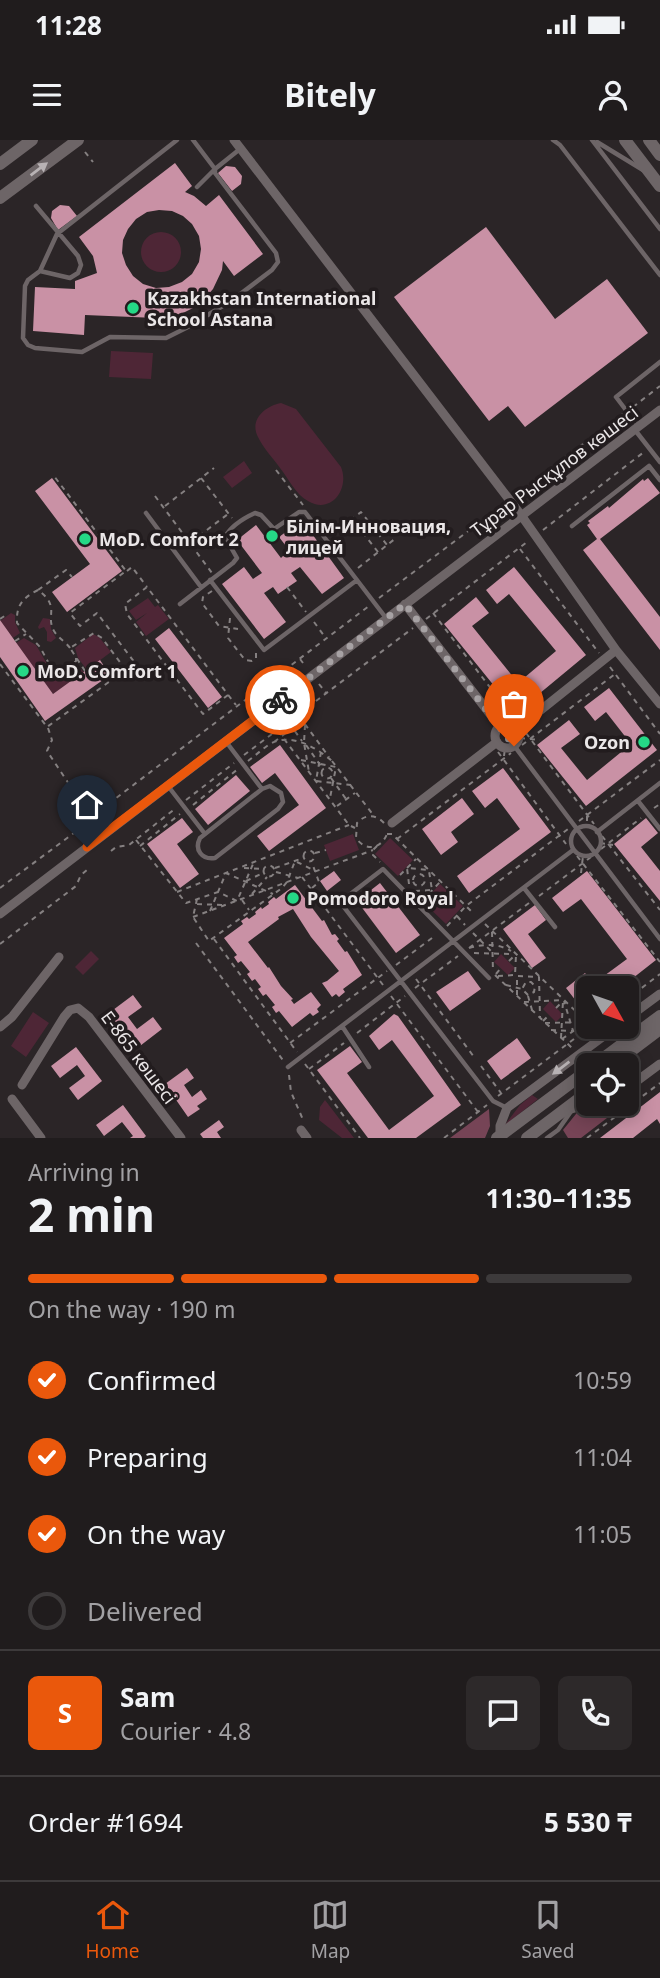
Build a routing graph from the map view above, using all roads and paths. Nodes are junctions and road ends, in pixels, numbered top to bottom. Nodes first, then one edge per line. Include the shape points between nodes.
1 (32, 140) edge
2 (78, 140) edge
3 (177, 140) edge
4 (193, 140) edge
5 (234, 140) edge
6 (553, 140) edge
7 (593, 140) edge
8 (625, 140) edge
9 (649, 140) edge
10 (241, 149) junction
11 (85, 152) dead end
12 (660, 155) edge
13 (93, 162) dead end
14 (0, 164) edge
15 (215, 169) junction
16 (652, 175) junction
17 (197, 187) dead end
18 (660, 187) edge
19 (0, 198) edge
20 (36, 206) dead end
21 (660, 229) edge
22 (57, 234) junction
23 (40, 271) junction
24 (660, 275) edge
25 (660, 362) edge
26 (660, 386) edge
27 (660, 410) edge
28 (626, 411) junction
29 (636, 428) junction
30 (650, 449) junction
31 (660, 462) edge
32 (214, 468) dead end
33 (276, 470) dead end
34 (54, 476) dead end
35 (201, 478) junction
36 (660, 480) edge
37 (155, 496) dead end
38 (509, 500) junction
39 (163, 507) junction
40 (305, 512) junction
41 (146, 513) dead end
42 (229, 513) junction
43 (521, 515) junction
44 (237, 524) junction
45 (572, 526) dead end
46 (535, 535) junction
47 (396, 538) dead end
48 (190, 543) junction
49 (387, 545) junction
50 (519, 548) junction
51 (377, 552) junction
52 (126, 571) junction
53 (352, 573) junction
54 (215, 576) junction
55 (72, 577) dead end
56 (210, 580) junction
57 (357, 580) junction
58 (148, 587) junction
59 (201, 587) junction
60 (216, 588) junction
61 (38, 590) junction
62 (207, 594) junction
63 (214, 595) dead end
64 (374, 602) junction
65 (180, 604) dead end
66 (405, 604) junction
67 (433, 613) junction
68 (6, 615) dead end
69 (230, 617) dead end
70 (0, 619) edge
71 (386, 619) junction
72 (420, 623) junction
73 (230, 628) junction
74 (239, 629) dead end
75 (26, 634) junction
76 (15, 641) dead end
77 (70, 648) junction
78 (616, 650) junction
79 (256, 651) dead end
80 (600, 655) dead end
81 (76, 657) junction
82 (299, 658) junction
83 (0, 664) edge
84 (609, 666) dead end
85 (306, 667) dead end
86 (126, 670) junction
87 (53, 671) junction
88 (85, 671) dead end
89 (615, 674) junction
90 (42, 679) dead end
91 (319, 684) dead end
92 (95, 685) dead end
93 (98, 690) junction
94 (326, 693) junction
95 (228, 695) junction
96 (659, 703) edge
97 (237, 706) junction
98 (298, 715) junction
99 (302, 720) junction
100 (288, 722) junction
101 (305, 724) junction
102 (47, 727) junction
103 (292, 728) junction
104 (278, 730) junction
105 (660, 734) edge
106 (282, 736) junction
107 (511, 736) junction
108 (530, 739) junction
109 (286, 740) junction
110 (540, 740) dead end
111 (226, 741) junction
112 (273, 742) junction
113 (304, 743) junction
114 (322, 750) junction
115 (239, 759) junction
116 (503, 759) junction
117 (300, 760) junction
118 (660, 760) edge
119 (307, 762) junction
120 (244, 764) junction
121 (320, 764) junction
122 (502, 768) dead end
123 (323, 769) junction
124 (310, 772) junction
125 (330, 778) junction
126 (316, 781) junction
127 (334, 782) junction
128 (660, 783) edge
129 (351, 785) junction
130 (168, 786) junction
131 (262, 789) junction
132 (356, 792) junction
133 (330, 799) junction
134 (346, 799) junction
135 (638, 801) junction
136 (181, 804) junction
137 (660, 804) edge
138 (336, 807) junction
139 (186, 810) junction
140 (648, 813) junction
141 (587, 815) junction
142 (374, 816) junction
143 (90, 821) junction
144 (97, 821) junction
145 (578, 821) dead end
146 (392, 823) dead end
147 (349, 825) junction
148 (594, 825) dead end
149 (100, 826) dead end
150 (587, 827) junction
151 (355, 828) junction
152 (568, 829) dead end
153 (577, 829) junction
154 (660, 829) edge
155 (205, 834) junction
156 (387, 834) junction
157 (599, 834) junction
158 (560, 835) junction
159 (397, 839) junction
160 (135, 840) junction
161 (112, 842) dead end
162 (304, 842) junction
163 (566, 844) dead end
164 (608, 844) junction
165 (613, 845) dead end
166 (140, 846) junction
167 (377, 846) junction
168 (116, 847) junction
169 (599, 849) junction
170 (308, 850) junction
171 (326, 850) dead end
172 (373, 850) junction
173 (573, 850) junction
174 (111, 851) dead end
175 (314, 853) junction
176 (580, 856) junction
177 (304, 857) junction
178 (375, 857) dead end
179 (417, 858) junction
180 (295, 861) junction
181 (311, 861) junction
182 (253, 863) junction
183 (583, 863) junction
184 (240, 868) junction
185 (250, 868) junction
186 (407, 868) junction
187 (76, 869) dead end
188 (87, 870) dead end
189 (275, 870) junction
190 (429, 870) junction
191 (264, 871) junction
192 (316, 871) junction
193 (226, 873) junction
194 (581, 873) dead end
195 (81, 874) junction
196 (268, 876) junction
197 (290, 876) junction
198 (300, 877) junction
199 (408, 877) junction
200 (415, 877) junction
201 (424, 877) junction
202 (430, 879) junction
203 (244, 881) junction
204 (440, 881) junction
205 (287, 882) junction
206 (415, 884) junction
207 (258, 887) junction
208 (0, 888) edge
209 (311, 888) junction
210 (524, 888) junction
211 (265, 890) junction
212 (432, 890) junction
213 (409, 891) junction
214 (177, 892) junction
215 (219, 892) junction
216 (274, 894) junction
217 (250, 896) junction
218 (197, 899) junction
219 (242, 899) junction
220 (237, 901) junction
221 (421, 902) dead end
222 (196, 904) junction
223 (213, 905) junction
224 (225, 905) junction
225 (466, 905) junction
226 (660, 910) edge
227 (210, 911) junction
228 (250, 911) junction
229 (473, 913) dead end
230 (0, 914) edge
231 (456, 916) junction
232 (193, 918) junction
233 (484, 923) dead end
234 (465, 925) dead end
235 (446, 927) dead end
236 (555, 927) dead end
237 (492, 931) junction
238 (472, 932) dead end
239 (437, 934) dead end
240 (213, 938) junction
241 (660, 939) edge
242 (454, 941) junction
243 (462, 942) dead end
244 (196, 943) dead end
245 (0, 944) edge
246 (485, 945) junction
247 (493, 945) junction
248 (468, 948) junction
249 (472, 953) junction
250 (494, 954) junction
251 (516, 954) junction
252 (459, 956) dead end
253 (59, 957) dead end
254 (402, 960) junction
255 (479, 960) dead end
256 (509, 961) dead end
257 (660, 962) edge
258 (394, 966) dead end
259 (486, 966) dead end
260 (407, 968) dead end
261 (501, 968) dead end
262 (388, 971) dead end
263 (660, 974) edge
264 (495, 975) junction
265 (516, 975) junction
266 (414, 976) dead end
267 (539, 976) junction
268 (378, 978) junction
269 (489, 978) dead end
270 (401, 982) junction
271 (524, 984) junction
272 (420, 985) junction
273 (505, 985) junction
274 (385, 988) dead end
275 (516, 988) junction
276 (415, 989) dead end
277 (522, 989) junction
278 (639, 990) edge
279 (534, 992) junction
280 (660, 994) edge
281 (390, 995) dead end
282 (528, 995) junction
283 (406, 996) dead end
284 (517, 996) junction
285 (542, 1000) junction
286 (564, 1000) junction
287 (529, 1001) junction
288 (523, 1002) junction
289 (396, 1003) junction
290 (556, 1008) dead end
291 (639, 1009) edge
292 (576, 1012) edge
293 (534, 1013) junction
294 (549, 1015) dead end
295 (660, 1016) edge
296 (542, 1021) junction
297 (563, 1023) junction
298 (572, 1023) junction
299 (576, 1023) edge
300 (342, 1026) junction
301 (0, 1027) edge
302 (660, 1028) edge
303 (551, 1030) junction
304 (576, 1030) edge
305 (562, 1031) junction
306 (573, 1031) junction
307 (576, 1035) edge
308 (660, 1037) edge
309 (349, 1039) junction
310 (561, 1040) junction
311 (599, 1040) edge
312 (290, 1043) junction
313 (566, 1045) junction
314 (572, 1048) dead end
315 (297, 1052) dead end
316 (610, 1053) edge
317 (628, 1053) edge
318 (639, 1053) edge
319 (474, 1057) dead end
320 (303, 1060) dead end
321 (481, 1066) dead end
322 (288, 1067) junction
323 (369, 1067) dead end
324 (309, 1069) junction
325 (658, 1069) edge
326 (576, 1079) edge
327 (639, 1081) edge
328 (660, 1083) edge
329 (22, 1085) dead end
330 (502, 1094) junction
331 (576, 1094) edge
332 (498, 1097) dead end
333 (12, 1099) dead end
334 (488, 1104) dead end
335 (576, 1104) edge
336 (507, 1108) junction
337 (566, 1111) junction
338 (478, 1112) junction
339 (305, 1130) edge
340 (498, 1137) edge
341 (41, 1138) edge
342 (181, 1138) edge
343 (360, 1138) edge
344 (444, 1138) edge
345 (527, 1138) edge
346 (547, 1138) edge
347 (587, 1138) edge

1 - 14 street
19 -> 2 street
3 - 22 lane
4 - 15 lane
5 - 10 street
6 - 24 lane
7 - 16 lane
7 - 21 lane
8 - 16 street
9 - 12 street
10 - 15 lane
10 - 38 street
11 - 13 path
15 - 17 lane
15 - 23 lane via 278,262 231,301 186,328 166,338 110,337 82,352 35,348 23,338 25,286
16 - 18 street
20 - 22 lane
22 - 23 lane
22 - 23 lane via 78,256 80,269 69,278
25 - 28 lane via 616,397
26 - 28 path
27 - 29 street, Тұрар Рысқұлов көшесі
28 - 29 lane
28 - 38 path
29 - 30 lane
29 - 43 street, Тұрар Рысқұлов көшесі
30 - 31 lane
30 - 46 path
32 - 35 path
33 - 40 path
34 - 52 path
35 - 39 path
35 - 42 path
36 - 45 lane via 649,466
37 - 39 path
38 - 43 street
38 - 64 path
39 - 48 path
40 - 44 lane via 274,529 255,513
40 - 53 lane
41 - 59 lane
42 - 44 path
42 - 48 path
43 - 46 street
43 - 66 street, Тұрар Рысқұлов көшесі
44 - 54 lane via 225,537 237,558
46 - 50 path
46 - 78 street
47 - 49 path
48 - 54 path
49 - 51 path
49 - 51 path via 361,512 352,519
50 - 67 path
50 - 80 path
51 - 53 path
52 - 58 path via 132,567
52 - 86 path via 70,612 80,626 97,613 135,663
53 - 57 lane
54 - 56 lane
55 - 61 path via 66,570
56 - 59 lane
56 - 60 lane
57 - 60 lane via 264,650
57 - 64 lane
58 - 95 path
58 - 95 path via 124,608 186,692 203,714
59 - 65 lane
60 - 62 path
61 - 75 path via 21,601 17,610 17,624
61 - 77 path via 53,609 54,631
62 - 63 path
62 - 73 path via 202,603 219,626
64 - 71 lane
64 - 82 path
66 - 71 street, Тұрар Рысқұлов көшесі
66 - 72 street
67 - 72 path
67 - 107 path
68 - 70 path
69 - 73 path
71 - 111 street, Тұрар Рысқұлов көшесі
72 - 94 path
72 - 107 street
73 - 74 path
73 - 79 path via 228,638 245,660 256,658
75 - 76 path
75 - 87 path via 40,647
77 - 81 path
77 - 86 path via 91,633 98,634
78 - 96 street
78 - 107 street
81 - 87 path via 66,671
81 - 88 path
82 - 85 path
82 - 97 path
83 - 102 path
84 - 89 path
86 - 93 path
87 - 90 path
89 - 105 path
89 - 108 path
91 - 94 path
92 - 93 path
93 - 102 path
94 - 98 path
95 - 97 path
97 - 144 path via 107,805
98 - 99 path
98 - 100 path
99 - 101 path
99 - 103 path
100 - 103 path
100 - 104 path
101 - 113 path
101 - 114 path
102 - 143 path via 52,740 47,751
103 - 106 path
103 - 113 path
104 - 106 path
104 - 115 path
106 - 109 path
106 - 112 path
107 - 108 path
107 - 108 path
107 - 108 path
107 - 116 path
107 - 116 path
107 - 116 path
107 - 146 street
107 - 153 lane
108 - 110 path
108 - 141 path
109 - 112 path
109 - 113 path
109 - 117 path
111 - 115 lane
111 - 130 street, Тұрар Рысқұлов көшесі
112 - 120 path
113 - 114 path
113 - 119 path
113 - 121 path
114 - 121 path
114 - 129 path
115 - 120 lane
115 - 136 path
116 - 122 path
116 - 158 path
116 - 159 path
117 - 119 path
117 - 124 path
118 - 141 path
119 - 121 path
119 - 124 path
120 - 131 lane
120 - 139 path
121 - 123 path
121 - 126 path
121 - 127 path via 336,767
123 - 125 path via 322,776
123 - 125 path via 332,771
124 - 126 path
125 - 127 path
126 - 127 path
126 - 133 path
127 - 129 path
127 - 133 path
127 - 134 path
128 - 135 lane
129 - 132 path
130 - 136 lane
130 - 230 street, Тұрар Рысқұлов көшесі
131 - 155 lane
131 - 155 lane via 271,786 279,790 281,806 215,858 203,857 198,850
132 - 134 path
132 - 142 path
133 - 138 path
134 - 138 path
135 - 140 lane
135 - 157 lane
136 - 139 lane
136 - 160 path
137 - 140 path
138 - 147 path
139 - 155 lane
139 - 166 path
140 - 154 lane
140 - 164 path
141 - 145 path
141 - 148 path
141 - 150 path
142 - 151 path via 361,819
142 - 156 path via 385,824
143 - 144 path
143 - 208 path
144 - 149 path
147 - 151 path
147 - 162 path
150 - 153 lane
150 - 157 lane
151 - 167 path via 363,845
152 - 158 path
153 - 169 lane
153 - 173 lane via 571,836
156 - 159 path
156 - 167 path
157 - 164 path
157 - 169 lane
158 - 163 path
158 - 225 path
159 - 179 path
160 - 166 path
160 - 168 path
161 - 168 path
162 - 170 path
162 - 182 path
164 - 165 path
164 - 169 path
164 - 169 path
164 - 226 path
166 - 214 path
167 - 172 path
168 - 174 path
169 - 176 lane
169 - 241 lane
170 - 175 path
170 - 177 path
171 - 175 path
172 - 178 path
172 - 192 path
173 - 176 lane
173 - 210 lane
175 - 181 path
176 - 183 path
176 - 183 path
177 - 180 path
177 - 181 path
179 - 186 path
179 - 190 path
180 - 189 path
180 - 192 path
180 - 197 path
181 - 192 path
182 - 184 path
182 - 185 path
183 - 194 path
183 - 257 path
184 - 185 path
184 - 193 path
185 - 191 path
185 - 203 path
186 - 190 path
186 - 199 path
186 - 199 path via 397,879
187 - 195 path
188 - 195 path
189 - 191 path via 270,865
189 - 196 path
189 - 197 path
190 - 201 path
190 - 202 path
190 - 204 path
191 - 196 path
191 - 203 path
192 - 198 path
192 - 209 path via 319,882
193 - 203 path
193 - 214 path
193 - 215 path
195 - 245 path via 76,886
196 - 207 path
197 - 198 path
197 - 205 path
198 - 205 path
198 - 209 path
199 - 200 path
199 - 213 path
200 - 201 path
200 - 206 path
201 - 202 path
201 - 206 path via 422,885
202 - 204 path
202 - 212 path
203 - 207 path
203 - 220 path
204 - 212 path
204 - 225 path
205 - 211 path
205 - 216 path
206 - 213 path
207 - 211 path
207 - 217 path
209 - 268 path
210 - 236 lane
210 - 242 lane
211 - 216 path
211 - 217 path
212 - 213 path
212 - 221 path
214 - 218 path via 186,903
215 - 218 path
215 - 220 path
215 - 223 path
216 - 228 path
217 - 219 path
218 - 222 path
219 - 220 path
219 - 228 path
220 - 224 path
222 - 223 path
222 - 232 path
223 - 224 path
223 - 227 path
224 - 227 path
225 - 229 path
225 - 231 path
227 - 232 path
228 - 240 path
231 - 234 path
231 - 235 path
232 - 240 path via 209,940
233 - 237 path
237 - 247 path
237 - 251 path
238 - 246 path
239 - 254 path
240 - 312 path
242 - 269 lane
242 - 270 lane
242 - 270 lane via 383,869 340,902
243 - 248 path
244 - 322 path
246 - 247 path
246 - 248 path
246 - 250 path
247 - 250 path
247 - 251 path
248 - 249 path
249 - 250 path
249 - 255 path
250 - 251 path
250 - 264 path
251 - 256 path
251 - 265 path
251 - 267 path
252 - 272 path
253 - 301 street
254 - 258 path
254 - 260 path
259 - 264 path
261 - 264 path
262 - 268 path
263 - 278 path
264 - 265 path
264 - 273 path
265 - 267 path
265 - 271 path
265 - 275 path
266 - 272 path
267 - 285 path
267 - 286 path
268 - 274 path
268 - 312 path
270 - 300 lane
270 - 336 lane via 493,1101
271 - 277 path
271 - 279 path via 533,983
272 - 276 path
272 - 319 path
273 - 275 path
273 - 284 path
275 - 277 path
275 - 284 path
277 - 282 path
279 - 282 path
279 - 285 path
280 - 291 street
281 - 289 path
282 - 287 path
283 - 289 path
284 - 288 path
285 - 286 path
285 - 287 path
285 - 296 path
286 - 290 path
286 - 292 path
286 - 297 path
286 - 298 path
287 - 288 path
287 - 293 path
288 - 293 path
289 - 309 path
289 - 338 path
293 - 296 path
294 - 296 path
295 - 316 street
296 - 297 path
296 - 303 path
297 - 298 path
297 - 305 path
298 - 299 path
298 - 306 path
300 - 309 lane
300 - 322 lane
302 - 317 street
303 - 305 path
303 - 310 path
304 - 306 path
305 - 306 path
305 - 310 path
306 - 310 path
307 - 313 path
308 - 318 street
309 - 323 lane
309 - 324 path
310 - 313 path
311 -> 336 street
312 - 315 path
313 - 314 path
313 - 330 path
320 - 324 path
321 - 330 path
322 - 339 path via 291,1092
324 - 343 path
325 - 327 street
326 - 340 street
328 - 347 path
329 - 342 street, Е-865 көшесі via 64,1017 78,1008
330 - 332 path
331 - 337 street
333 - 341 street
334 - 338 path
335 - 337 street
336 - 340 street
337 - 345 street
337 - 346 lane via 558,1130
338 - 344 path

